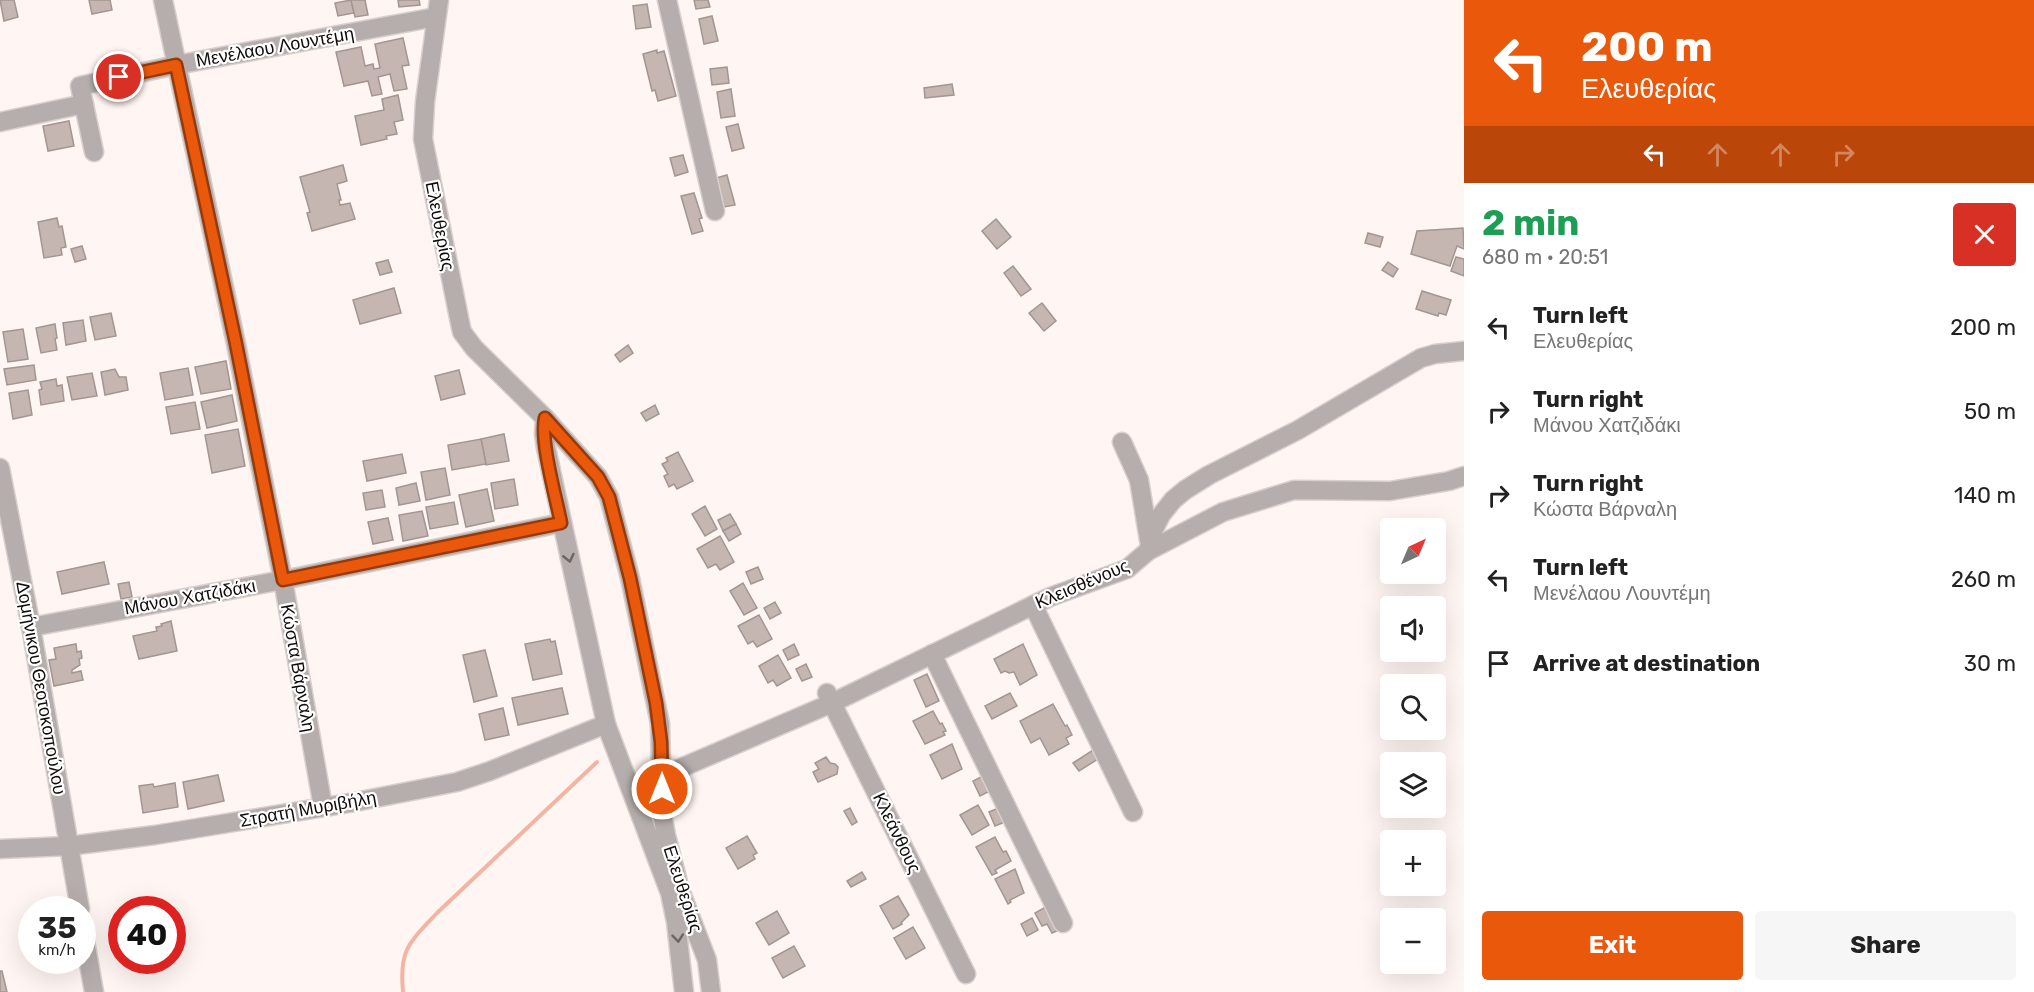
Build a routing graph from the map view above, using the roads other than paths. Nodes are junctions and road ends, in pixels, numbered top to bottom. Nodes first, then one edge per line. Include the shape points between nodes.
1 (163, 0) edge
2 (667, 0) edge
3 (438, 8) edge
4 (176, 65) junction
5 (84, 104) junction
6 (0, 122) edge
7 (94, 152) dead end
8 (715, 211) dead end
9 (1464, 351) edge
10 (545, 418) junction
11 (1122, 442) dead end
12 (0, 468) edge
13 (1464, 476) edge
14 (3, 496) edge
15 (561, 523) junction
16 (1149, 547) junction
17 (283, 580) junction
18 (1033, 605) junction
19 (31, 627) junction
20 (932, 654) junction
21 (830, 698) junction
22 (606, 724) junction
23 (662, 776) junction
24 (323, 807) junction
25 (1133, 812) dead end
26 (69, 846) junction
27 (0, 849) edge
28 (78, 896) edge
29 (1063, 924) dead end
30 (91, 974) edge
31 (966, 974) dead end
32 (94, 992) edge
33 (684, 992) edge
34 (711, 992) edge

1 - 4 street, Κώστα Βάρναλη
2 - 8 street
3 - 4 street, Μενέλαου Λουντέμη
3 - 10 street, Ελευθερίας via 423,139 462,332
4 - 5 street, Μενέλαου Λουντέμη via 80,86
4 - 17 street, Κώστα Βάρναλη
5 - 6 street
5 - 7 street
9 - 16 street, Κλεισθένους via 1421,358 1298,430 1199,481 1168,506 1154,529
10 - 15 street, Ελευθερίας via 543,434
10 - 23 street, Ελευθερίας via 598,477 609,497 660,724
11 - 16 street via 1139,480
12 - 14 street, Δομήνικου Θεοτοκοπούλου
13 - 16 street via 1390,490 1294,490 1223,512
14 - 19 street, Δομήνικου Θεοτοκοπούλου
15 - 17 street, Μάνου Χατζιδάκι
15 -> 22 street, Ελευθερίας
16 - 18 street, Κλεισθένους via 1127,569
17 - 19 street, Μάνου Χατζιδάκι
17 - 24 street, Κώστα Βάρναλη
18 - 20 street, Κλεισθένους
18 - 25 street
19 - 26 street, Δομήνικου Θεοτοκοπούλου
20 - 21 street, Κλεισθένους
20 - 29 street
21 - 23 street, Κλεισθένους
21 - 31 street, Κλεάνθους
22 - 24 street, Στρατή Μυριβήλη via 457,782
22 -> 33 street, Ελευθερίας via 670,893
23 - 34 street, Ελευθερίας via 666,835 680,890 706,960
24 - 26 street, Στρατή Μυριβήλη via 155,836
26 - 27 street, Στρατή Μυριβήλη
26 - 28 street, Δομήνικου Θεοτοκοπούλου
30 - 32 street

